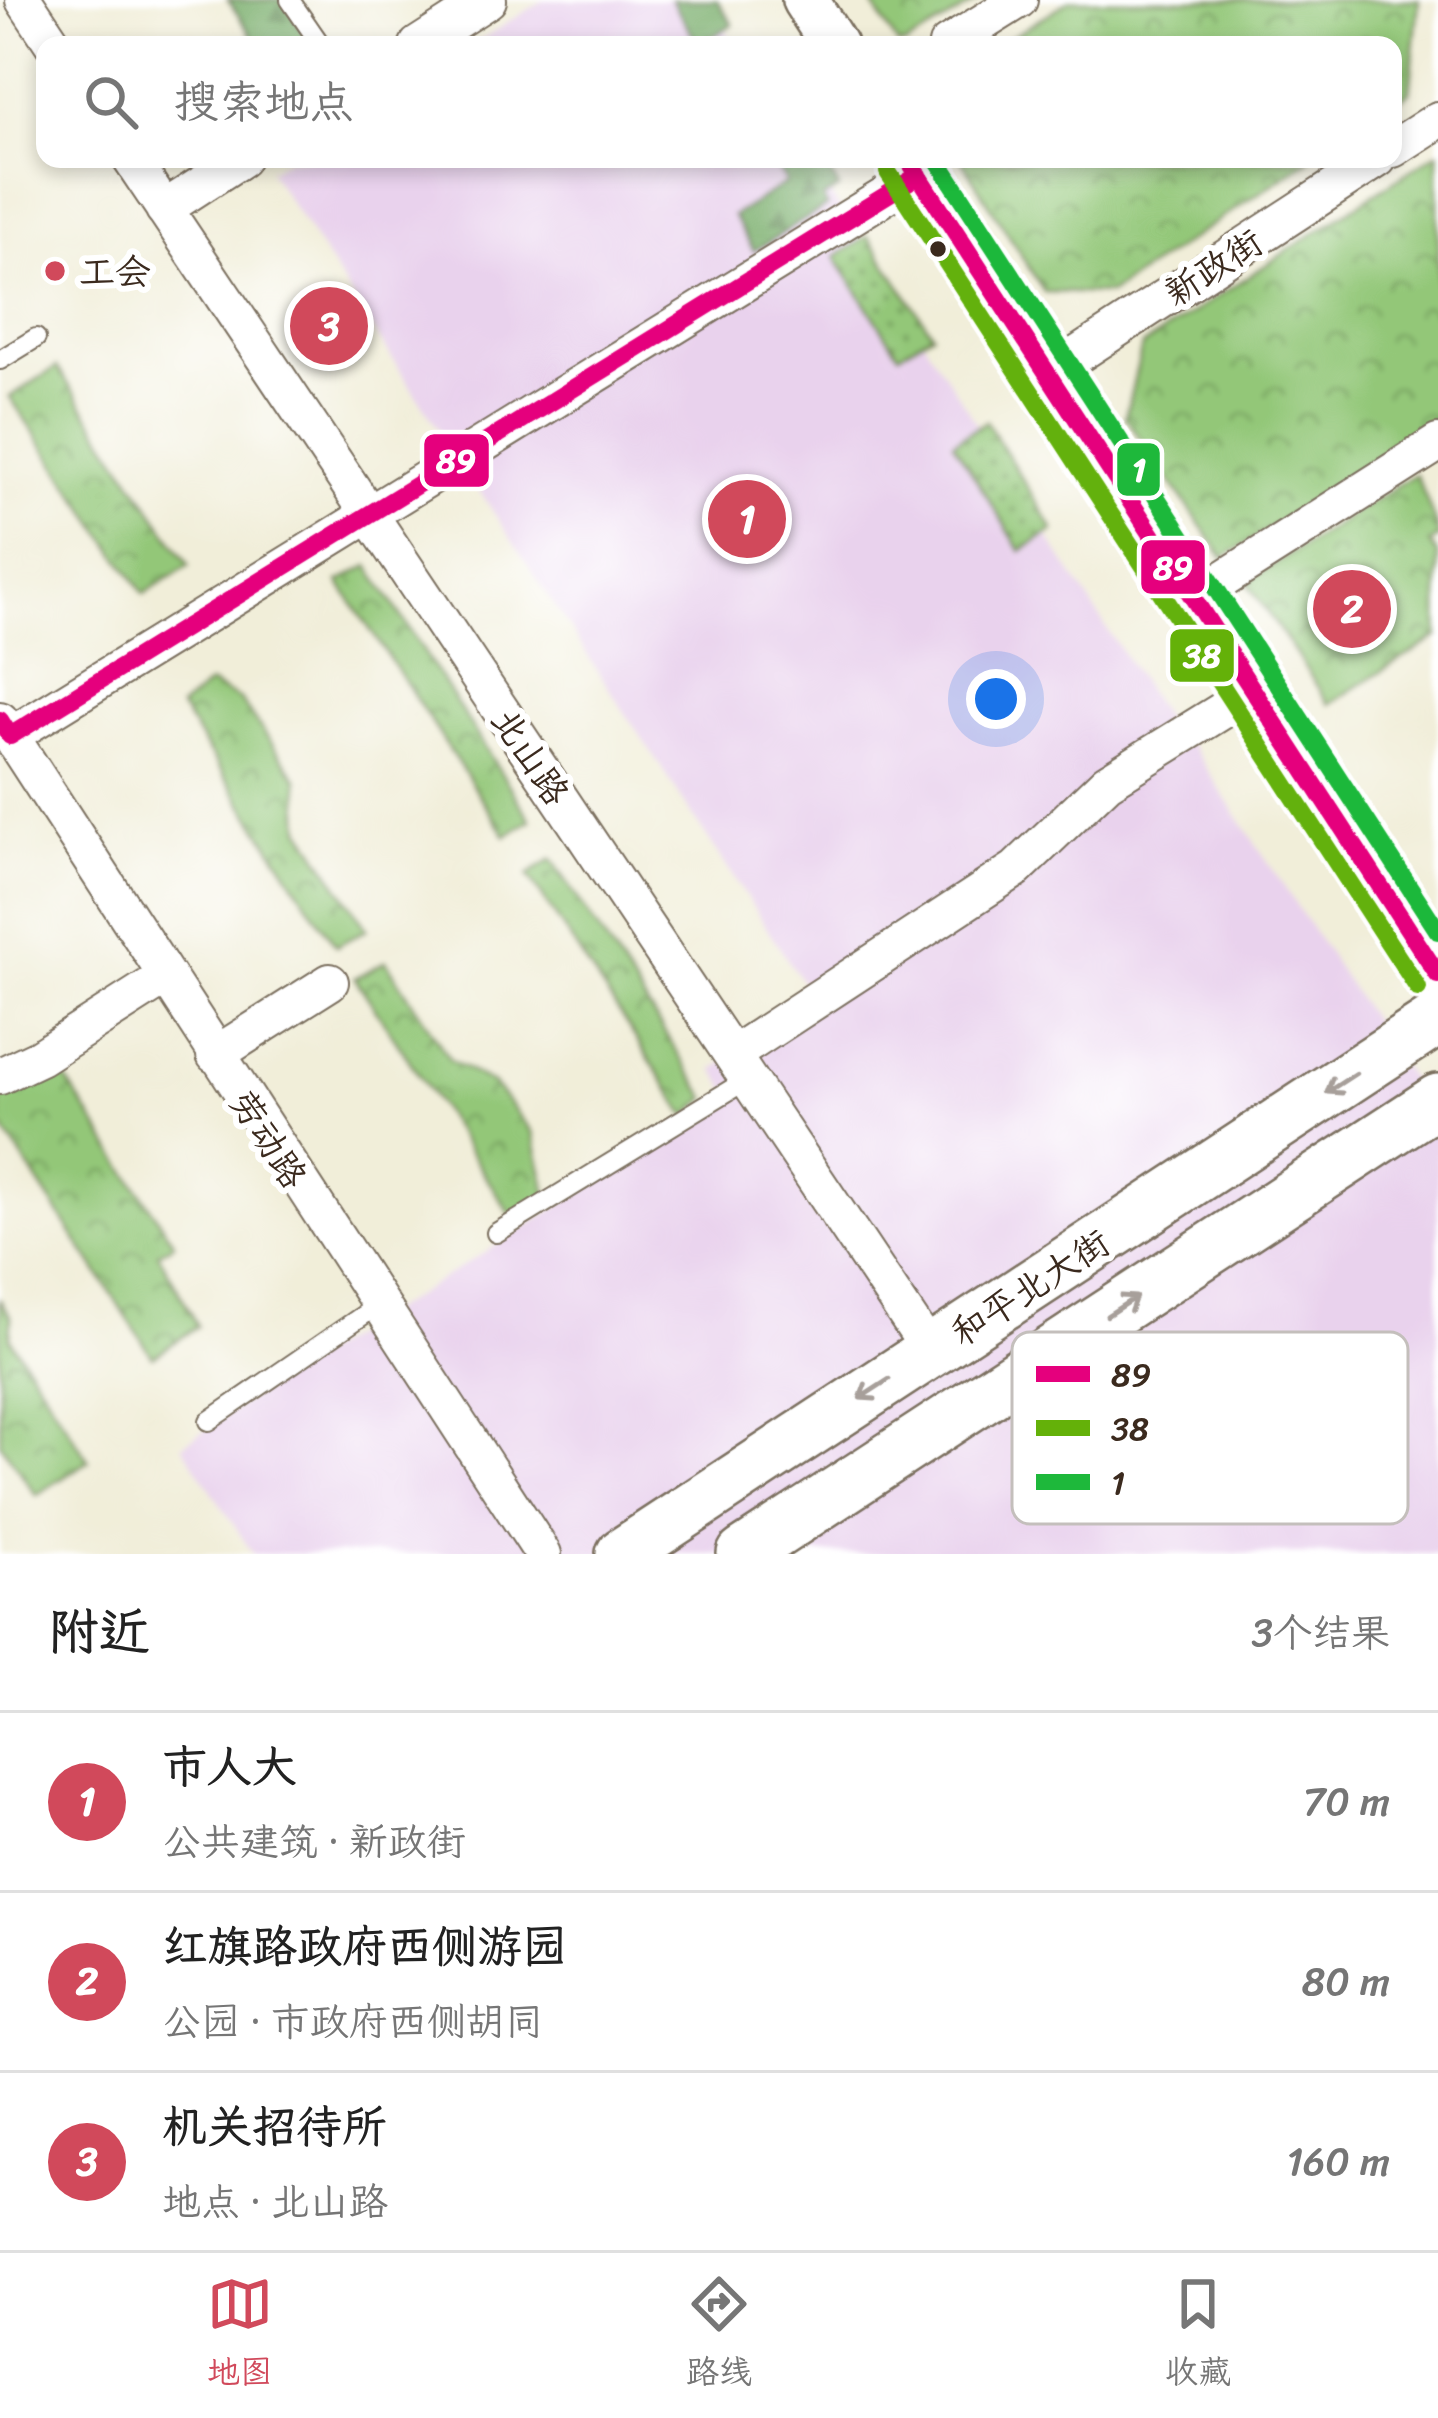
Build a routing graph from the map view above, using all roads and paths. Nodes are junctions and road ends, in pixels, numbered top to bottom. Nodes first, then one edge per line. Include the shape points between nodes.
1 (24, 0) edge
2 (290, 0) edge
3 (805, 0) edge
4 (1019, 0) edge
5 (485, 1) edge
6 (48, 36) edge
7 (315, 36) edge
8 (432, 36) edge
9 (828, 36) edge
10 (961, 36) edge
11 (1438, 120) edge
12 (1402, 143) edge
13 (137, 168) edge
14 (227, 168) edge
15 (912, 168) edge
16 (915, 168) edge
17 (1364, 168) edge
18 (164, 209) junction
19 (0, 333) edge
20 (36, 338) dead end
21 (6, 356) edge
22 (1048, 374) junction
23 (1438, 443) edge
24 (369, 514) junction
25 (1194, 598) junction
26 (1255, 691) junction
27 (5, 728) edge
28 (1438, 975) edge
29 (165, 977) junction
30 (330, 982) dead end
31 (1438, 1018) edge
32 (215, 1055) junction
33 (740, 1067) junction
34 (0, 1076) edge
35 (1438, 1100) edge
36 (496, 1233) dead end
37 (378, 1305) junction
38 (1083, 1332) edge
39 (932, 1352) junction
40 (1012, 1378) edge
41 (208, 1421) dead end
42 (543, 1554) edge
43 (622, 1554) edge
44 (743, 1554) edge

1 - 6 street
2 - 7 lane
3 - 9 street
4 - 10 street
5 - 8 street
11 - 12 street
13 - 18 street, 北山路
14 - 18 street
15 - 24 street
16 - 22 street
17 - 22 street, 新政街
18 - 24 street, 北山路
19 - 21 lane
20 - 21 lane
22 - 25 street
23 - 25 street
24 - 27 street
24 - 33 street, 北山路
25 - 26 street
26 - 28 street
26 - 33 street via 1107,782 1016,869
27 - 29 street, 劳动路
29 - 32 street, 劳动路
29 - 34 street
30 - 32 street
31 -> 39 main road, 和平北大街
32 - 37 street, 劳动路
33 - 36 lane
33 - 39 street, 北山路
38 -> 35 main road, 和平北大街
37 - 41 lane
37 - 42 street, 劳动路
39 -> 43 main road, 和平北大街
44 -> 40 main road, 和平北大街

